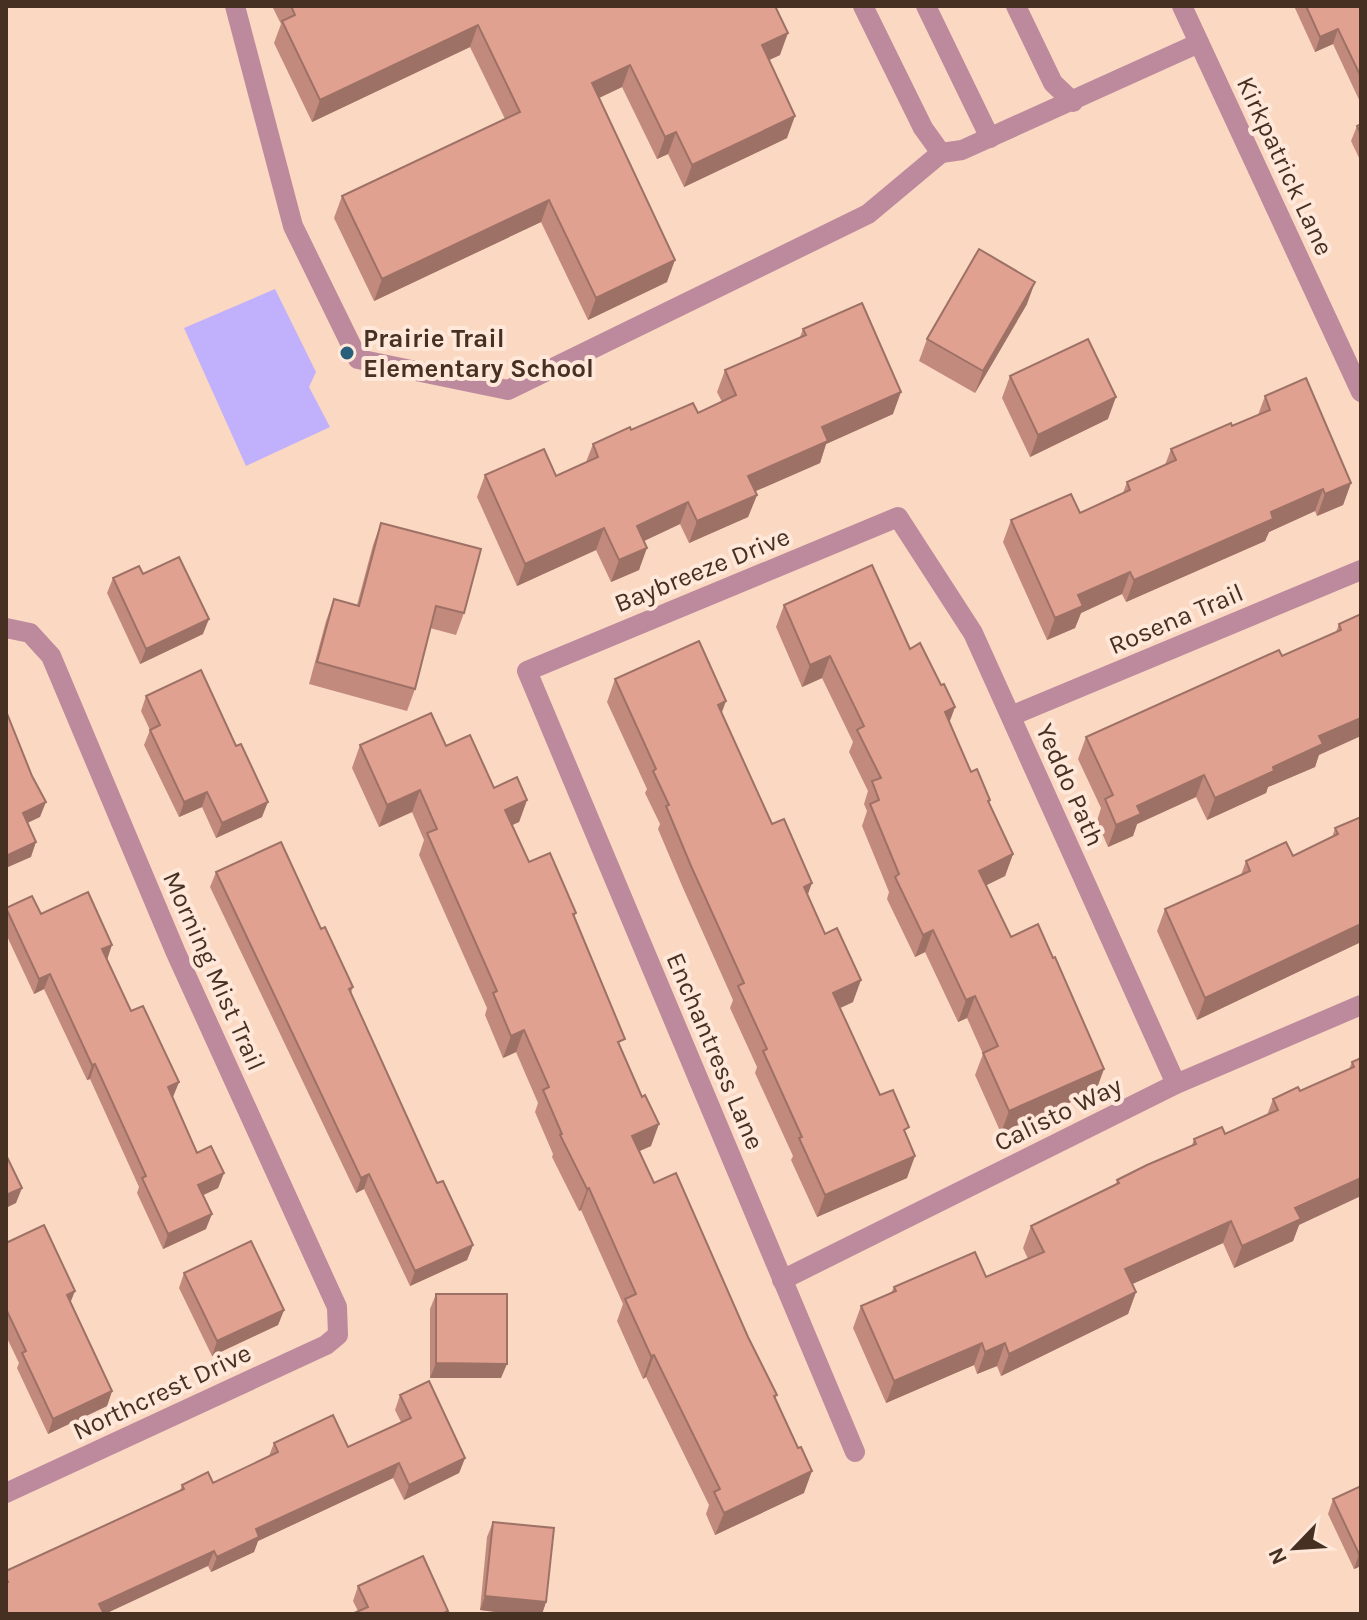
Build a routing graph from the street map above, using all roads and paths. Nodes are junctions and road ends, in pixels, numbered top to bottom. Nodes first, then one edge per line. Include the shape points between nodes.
1 (235, 6) edge
2 (863, 6) edge
3 (926, 6) edge
4 (1016, 6) edge
5 (1182, 6) edge
6 (1199, 43) junction
7 (1073, 102) junction
8 (990, 138) junction
9 (941, 153) junction
10 (1361, 392) edge
11 (898, 517) joint
12 (1361, 570) edge
13 (6, 628) edge
14 (527, 671) joint
15 (1011, 716) junction
16 (1361, 1005) edge
17 (1176, 1084) junction
18 (782, 1280) junction
19 (338, 1335) joint
20 (855, 1452) dead end
21 (7, 1489) edge

1 - 9 street via 293,226 358,359 478,384 508,390 868,214
2 - 9 street via 923,128
3 - 8 street
4 - 7 street via 1053,83
5 - 6 street, Kirkpatrick Lane
6 - 7 street
6 - 10 street, Kirkpatrick Lane
7 - 8 street
8 - 9 street
11 - 14 street, Baybreeze Drive
11 - 15 street, Yeddo Path via 973,633
12 - 15 street, Rosena Trail
13 - 19 street, Morning Mist Trail via 30,633 51,656 176,953 337,1307
14 - 18 street, Enchantress Lane
15 - 17 street, Yeddo Path
16 - 17 street, Calisto Way
17 - 18 street, Calisto Way
18 - 20 street, Enchantress Lane
19 - 21 street, Northcrest Drive via 326,1345

